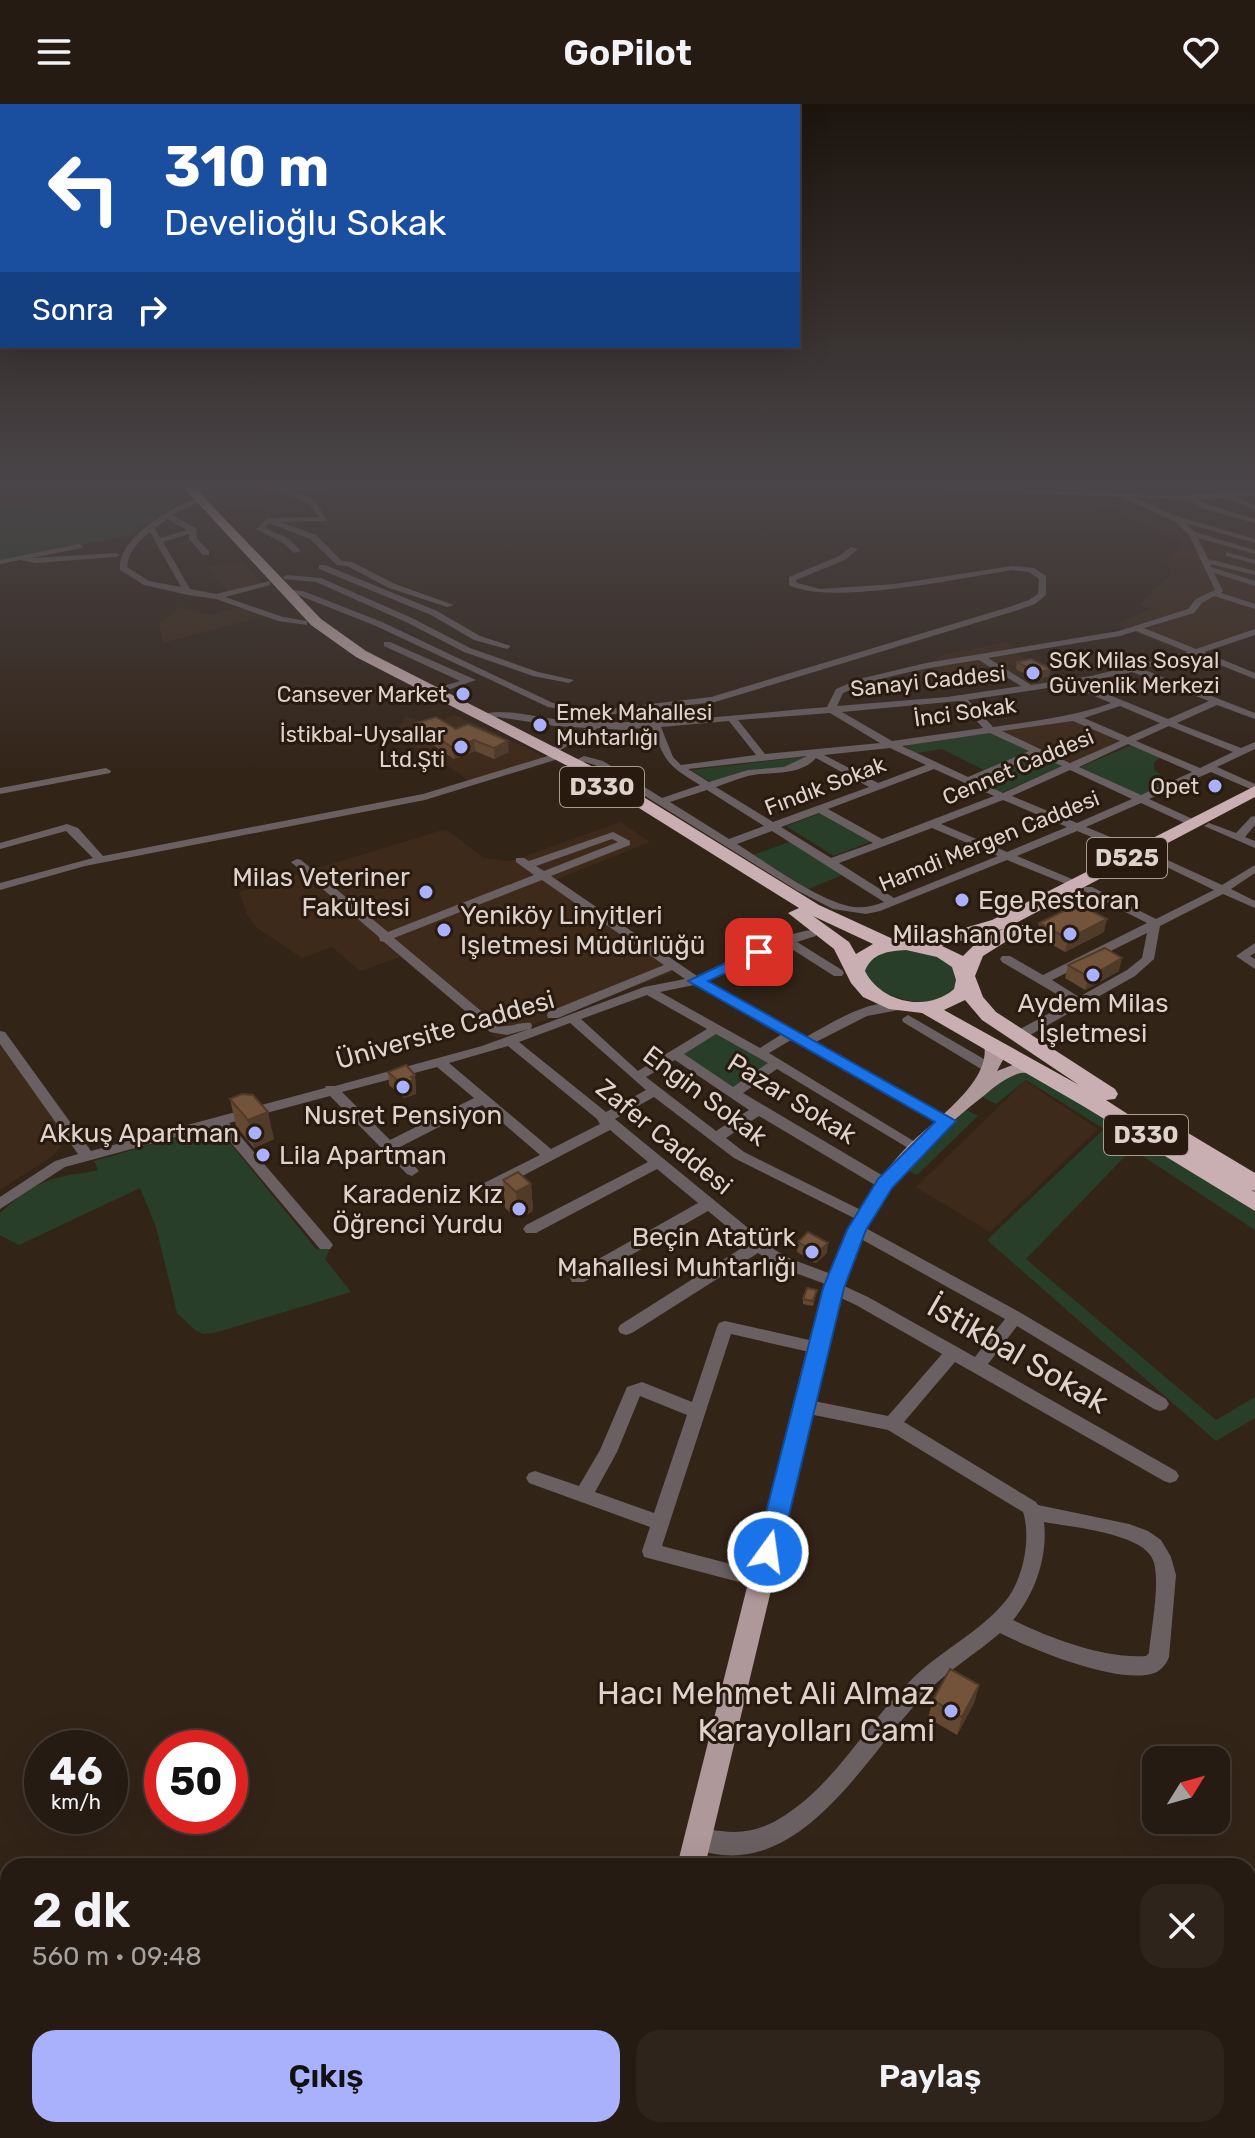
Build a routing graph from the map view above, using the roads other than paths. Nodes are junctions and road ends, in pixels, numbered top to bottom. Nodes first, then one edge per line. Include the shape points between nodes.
1 (148, 583) edge
2 (182, 583) edge
3 (263, 583) edge
4 (278, 583) edge
5 (279, 583) edge
6 (325, 583) edge
7 (361, 583) edge
8 (386, 583) edge
9 (793, 583) edge
10 (917, 583) edge
11 (1043, 583) edge
12 (1213, 583) edge
13 (1251, 583) edge
14 (1235, 586) junction
15 (286, 591) junction
16 (188, 593) junction
17 (1217, 593) junction
18 (1255, 593) edge
19 (215, 597) junction
20 (450, 605) dead end
21 (1255, 607) edge
22 (304, 623) junction
23 (1136, 628) junction
24 (1255, 632) edge
25 (387, 644) dead end
26 (507, 646) dead end
27 (1193, 653) junction
28 (979, 656) junction
29 (1132, 669) junction
30 (486, 675) junction
31 (1255, 676) edge
32 (569, 680) dead end
33 (468, 681) junction
34 (1071, 683) junction
35 (1031, 689) junction
36 (433, 692) junction
37 (961, 698) junction
38 (712, 700) junction
39 (1217, 701) junction
40 (1119, 703) junction
41 (831, 711) junction
42 (484, 716) junction
43 (1255, 716) edge
44 (1074, 718) junction
45 (727, 719) junction
46 (655, 724) junction
47 (1171, 724) junction
48 (598, 726) junction
49 (989, 729) junction
50 (1130, 742) junction
51 (888, 743) junction
52 (1255, 745) edge
53 (1038, 751) junction
54 (1241, 752) junction
55 (814, 753) junction
56 (551, 755) junction
57 (763, 758) junction
58 (575, 763) junction
59 (935, 765) junction
60 (1072, 767) junction
61 (679, 768) junction
62 (106, 771) dead end
63 (1201, 772) junction
64 (968, 781) junction
65 (707, 786) junction
66 (877, 787) junction
67 (1255, 790) edge
68 (0, 791) edge
69 (1002, 797) junction
70 (1142, 799) junction
71 (663, 801) junction
72 (1255, 802) edge
73 (820, 809) junction
74 (1255, 819) edge
75 (932, 824) junction
76 (1201, 825) junction
77 (775, 826) junction
78 (1076, 828) junction
79 (1238, 838) junction
80 (729, 843) junction
81 (881, 843) junction
82 (1255, 845) edge
83 (0, 846) edge
84 (1145, 854) junction
85 (1007, 856) junction
86 (100, 859) junction
87 (297, 862) dead end
88 (832, 862) junction
89 (1255, 868) edge
90 (544, 876) junction
91 (1082, 886) junction
92 (0, 887) edge
93 (1223, 890) junction
94 (893, 902) junction
95 (1255, 905) edge
96 (807, 912) junction
97 (1155, 923) junction
98 (1005, 928) junction
99 (812, 933) dead end
100 (384, 938) junction
101 (789, 942) junction
102 (890, 945) junction
103 (922, 946) junction
104 (1255, 947) edge
105 (1006, 959) dead end
106 (1255, 965) edge
107 (672, 966) junction
108 (846, 972) junction
109 (966, 979) junction
110 (1043, 980) junction
111 (696, 981) junction
112 (865, 989) junction
113 (648, 990) junction
114 (1078, 1001) junction
115 (913, 1011) junction
116 (857, 1015) junction
117 (572, 1018) junction
118 (717, 1028) junction
119 (0, 1035) edge
120 (790, 1035) junction
121 (1018, 1036) junction
122 (510, 1041) junction
123 (805, 1043) junction
124 (992, 1044) junction
125 (760, 1053) junction
126 (675, 1054) junction
127 (439, 1062) junction
128 (777, 1063) junction
129 (991, 1069) junction
130 (1037, 1069) junction
131 (637, 1077) junction
132 (331, 1089) junction
133 (655, 1091) junction
134 (733, 1093) junction
135 (973, 1097) junction
136 (483, 1099) junction
137 (759, 1110) junction
138 (220, 1121) junction
139 (947, 1121) junction
140 (606, 1122) junction
141 (715, 1138) junction
142 (388, 1147) junction
143 (918, 1148) junction
144 (86, 1155) junction
145 (551, 1156) junction
146 (658, 1163) junction
147 (412, 1171) dead end
148 (1255, 1183) edge
149 (885, 1184) junction
150 (487, 1188) dead end
151 (1255, 1203) edge
152 (0, 1204) edge
153 (708, 1204) junction
154 (860, 1224) junction
155 (531, 1229) dead end
156 (325, 1245) dead end
157 (759, 1245) junction
158 (578, 1278) dead end
159 (835, 1285) junction
160 (1015, 1317) junction
161 (626, 1329) dead end
162 (818, 1348) junction
163 (954, 1352) junction
164 (977, 1366) junction
165 (1160, 1404) dead end
166 (804, 1406) junction
167 (697, 1412) junction
168 (892, 1424) junction
169 (1170, 1476) dead end
170 (535, 1478) dead end
171 (583, 1496) junction
172 (1034, 1512) junction
173 (660, 1523) junction
174 (762, 1580) junction
175 (996, 1621) junction
176 (699, 1839) junction
177 (693, 1858) edge

1 - 16 street
2 - 16 street
3 - 19 street
4 - 22 highway, D330
5 - 15 highway, D330
6 - 32 street via 467,650
7 - 26 street via 434,613 477,638
8 - 20 street
9 - 10 street via 820,591
11 - 38 street via 1042,595 1032,602
12 - 17 street
13 - 14 street
14 - 17 street
14 - 18 street
15 - 30 street via 379,624
15 - 36 highway, D330 via 343,643
16 - 19 street
17 - 21 street
17 - 23 street via 1191,611
19 - 22 street
22 - 56 highway, D330 via 375,672
23 - 27 street
23 - 28 street
24 - 27 street, Sanayi Caddesi
25 - 33 street
27 - 29 street, Sanayi Caddesi
27 - 31 street
28 - 35 street
28 - 41 street via 850,685 839,691
29 - 34 street, Sanayi Caddesi
29 - 39 street
30 - 33 street
30 - 38 street via 555,707 598,713
33 - 36 street
34 - 35 street, Sanayi Caddesi
34 - 40 street
35 - 37 street, Sanayi Caddesi
36 - 42 highway, D330
37 - 41 street, Sanayi Caddesi
37 - 49 street
38 - 45 street
39 - 43 street
39 - 47 street, Cennet Caddesi
40 - 44 street, İnci Sokak
40 - 47 street
41 - 45 street, Sanayi Caddesi
41 - 51 street
42 - 48 street, Sanayi Caddesi
42 - 56 highway, D330
44 - 49 street, İnci Sokak
44 - 50 street
45 - 46 street, Sanayi Caddesi
45 - 57 street
46 - 48 street, Sanayi Caddesi
46 - 61 street
47 - 50 street, Cennet Caddesi
47 - 54 street
48 - 56 street, Sanayi Caddesi
49 - 51 street, İnci Sokak
49 - 53 street
50 - 60 street, Cennet Caddesi
50 - 63 street
51 - 55 street, İnci Sokak
51 - 59 street
52 - 54 street, Hamdi Mergen Caddesi
53 - 60 street
53 - 64 street
54 - 63 street, Hamdi Mergen Caddesi
55 - 57 street, İnci Sokak
55 - 65 street, İnci Sokak via 791,768 753,772
55 - 66 street
56 - 58 highway, D330
56 - 86 street, Sanayi Caddesi via 495,778 413,800
56 - 96 highway, D330
57 - 61 street, İnci Sokak
58 - 71 street, Hamdi Mergen Caddesi via 594,761
58 - 96 highway, D330
59 - 64 street
59 - 66 street, Fındık Sokak
60 - 69 street, Cennet Caddesi
60 - 70 street
61 - 65 street
62 - 68 street
63 - 67 street via 1212,769
63 - 70 street, Hamdi Mergen Caddesi
64 - 69 street
65 - 71 street, İnci Sokak
65 - 77 street
66 - 73 street, Fındık Sokak
67 - 76 highway, D525
69 - 75 street, Cennet Caddesi
69 - 78 street
70 - 76 street
70 - 78 street, Hamdi Mergen Caddesi
71 - 80 street, Hamdi Mergen Caddesi
72 - 76 highway, D525
73 - 77 street, Fındık Sokak
73 - 81 street
74 - 79 street
75 - 81 street, Cennet Caddesi
75 - 85 street
76 - 79 street
76 - 84 highway, D525
77 - 80 street, Fındık Sokak
77 - 88 street
78 - 84 street
78 - 85 street, Hamdi Mergen Caddesi
79 - 82 street
80 - 94 street, Hamdi Mergen Caddesi via 842,908 864,912
81 - 88 street, Cennet Caddesi
83 - 86 street via 67,827
84 - 91 highway, D525
84 - 93 street
85 - 91 street
85 - 94 street, Hamdi Mergen Caddesi
86 - 92 street, Sanayi Caddesi
87 - 100 street
88 - 94 street
89 - 93 street
90 - 90 street via 524,862 613,835 626,843
90 - 100 street
90 - 107 street
91 - 97 street
91 - 98 highway, D525
93 - 95 street
93 - 97 street
96 - 98 highway via 906,933
96 - 102 highway
96 - 108 highway, D330 via 842,946
97 - 110 street
97 - 114 street via 1145,962
98 - 103 highway, D525
98 - 109 highway, D525 via 969,959
98 - 121 highway via 979,963 978,977 988,1006
99 - 101 street, Üniversite Caddesi
100 - 107 street via 502,1032
101 - 108 street
101 - 111 street, Üniversite Caddesi
102 - 103 highway
102 - 108 highway via 865,954
103 - 109 highway via 951,957
104 - 106 street via 1242,956
105 - 110 street
107 - 111 street
108 - 112 highway
109 - 115 highway via 953,999
109 - 121 highway via 989,1016
110 - 114 street
111 - 113 street, Üniversite Caddesi
111 - 120 street
112 - 115 highway
112 - 116 street via 868,1003
113 - 117 street, Üniversite Caddesi
113 - 118 street
114 - 121 street
115 - 116 street via 877,1007
115 - 124 highway, D330
115 - 129 street
116 - 123 street
117 - 122 street, Üniversite Caddesi
117 - 131 street, Engin Sokak
118 - 125 street
118 - 126 street
119 - 144 street
120 - 123 street
120 - 125 street
121 - 148 highway, D330
122 - 127 street, Üniversite Caddesi
122 - 140 street, Zafer Caddesi
123 - 139 street
124 - 129 main road
124 - 130 highway, D330
125 - 128 street
126 - 131 street
126 - 134 street, Pazar Sokak
127 - 132 street, Üniversite Caddesi
127 - 136 street
128 - 134 street
128 - 143 street
129 - 135 main road
130 - 135 main road via 1009,1070
130 - 151 highway, D330
131 - 133 street, Engin Sokak
132 - 138 street, Üniversite Caddesi
132 - 142 street
133 - 140 street
133 - 141 street, Engin Sokak
134 - 137 street, Pazar Sokak
135 - 139 main road
136 - 142 street
136 - 145 street
137 - 141 street
137 - 149 street, Pazar Sokak
138 - 144 street, Üniversite Caddesi
138 - 156 street
139 - 143 main road
140 - 145 street
140 - 146 street, Zafer Caddesi
141 - 154 street, Engin Sokak
142 - 147 street
143 - 149 main road
144 - 152 street, Üniversite Caddesi via 60,1164
145 - 150 street
146 - 153 street, Zafer Caddesi
146 - 155 street
149 - 154 main road
153 - 157 street, Zafer Caddesi
153 - 158 street
154 - 159 main road
154 - 160 street, Engin Sokak
157 - 159 street, Zafer Caddesi
157 - 161 street
159 - 162 main road
159 - 163 street, İstikbal Sokak
160 - 164 street
160 - 165 street, Engin Sokak
162 - 166 main road
162 - 167 street via 725,1327
163 - 164 street, İstikbal Sokak
163 - 168 street
164 - 169 street, İstikbal Sokak
166 - 168 street
166 - 174 main road
167 - 171 street via 642,1389 633,1392
167 - 173 street
168 - 172 street
170 - 171 street
171 - 173 street
172 - 175 street via 1037,1531 1023,1590
172 - 175 street via 1153,1544 1166,1575 1159,1657 1144,1667 1126,1665 1026,1638
173 - 174 street via 651,1551
174 - 176 main road
175 - 176 street via 917,1688 801,1816 772,1835 747,1843
176 - 177 main road

